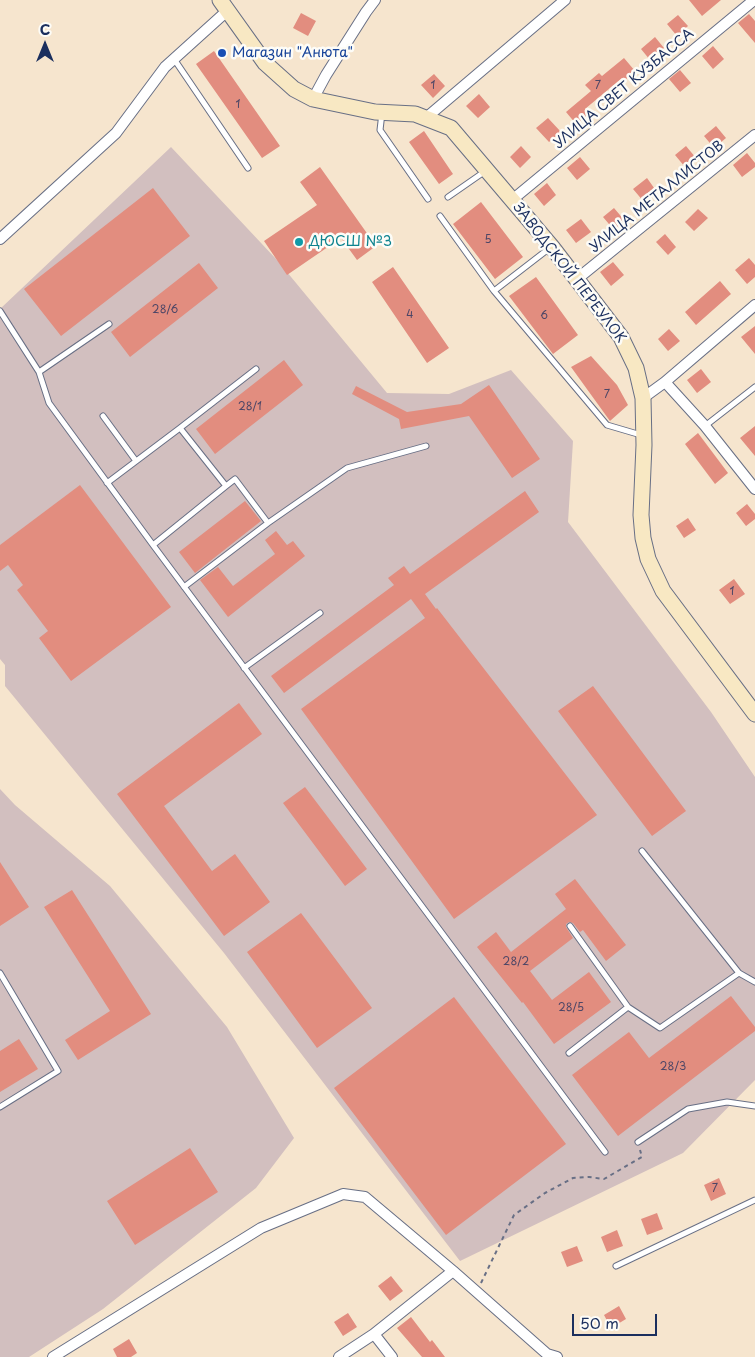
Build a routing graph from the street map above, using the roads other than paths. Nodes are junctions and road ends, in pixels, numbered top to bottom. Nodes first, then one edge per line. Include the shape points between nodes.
1 (375, 0) edge
2 (565, 0) edge
3 (755, 0) edge
4 (223, 6) edge
5 (174, 59) junction
6 (313, 100) junction
7 (382, 113) junction
8 (427, 117) junction
9 (755, 135) edge
10 (248, 168) dead end
11 (487, 170) junction
12 (448, 197) dead end
13 (428, 199) dead end
14 (512, 200) junction
15 (440, 216) dead end
16 (0, 239) edge
17 (552, 247) junction
18 (577, 279) junction
19 (494, 291) junction
20 (755, 305) edge
21 (0, 311) edge
22 (109, 324) dead end
23 (256, 370) dead end
24 (39, 372) junction
25 (665, 382) junction
26 (755, 386) edge
27 (643, 398) junction
28 (103, 416) dead end
29 (705, 426) junction
30 (180, 428) junction
31 (644, 436) junction
32 (426, 446) dead end
33 (136, 462) junction
34 (107, 483) junction
35 (226, 486) junction
36 (755, 489) edge
37 (268, 523) junction
38 (153, 545) junction
39 (184, 587) junction
40 (320, 613) dead end
41 (244, 668) junction
42 (755, 714) edge
43 (642, 851) dead end
44 (570, 926) dead end
45 (0, 972) edge
46 (739, 973) junction
47 (755, 982) edge
48 (628, 1007) junction
49 (569, 1053) dead end
50 (755, 1106) edge
51 (0, 1107) edge
52 (638, 1142) road end
53 (605, 1152) dead end
54 (755, 1200) edge
55 (616, 1266) dead end
56 (453, 1271) junction
57 (374, 1334) junction
58 (550, 1356) edge
59 (53, 1357) edge
60 (339, 1357) edge
61 (392, 1357) edge

1 - 6 street
2 - 8 street
3 - 14 street, УЛИЦА СВЕТ КУЗБАССА
4 - 5 street
4 - 6 main road, ЗАВОДСКОЙ ПЕРЕУЛОК via 265,63 294,89
5 - 10 lane
5 - 16 street via 116,133
6 - 7 main road, ЗАВОДСКОЙ ПЕРЕУЛОК
7 - 8 main road, ЗАВОДСКОЙ ПЕРЕУЛОК
7 - 13 lane via 380,130
8 - 11 main road, ЗАВОДСКОЙ ПЕРЕУЛОК via 451,128
9 - 18 street, УЛИЦА МЕТАЛЛИСТОВ
11 - 12 lane
11 - 14 main road, ЗАВОДСКОЙ ПЕРЕУЛОК
14 - 17 main road, ЗАВОДСКОЙ ПЕРЕУЛОК
15 - 19 lane
17 - 18 main road, ЗАВОДСКОЙ ПЕРЕУЛОК
17 - 19 lane
18 - 27 main road, ЗАВОДСКОЙ ПЕРЕУЛОК via 621,336 636,368
19 - 31 lane via 607,425
20 - 25 street
21 - 24 lane
22 - 24 lane
23 - 30 lane
24 - 34 lane via 49,403
25 - 27 street
25 - 29 street
26 - 29 lane
27 - 31 main road, ЗАВОДСКОЙ ПЕРЕУЛОК
28 - 33 lane
29 - 36 street
30 - 33 lane
30 - 35 lane
31 - 42 main road, ЗАВОДСКОЙ ПЕРЕУЛОК via 641,515 648,559 663,591
32 - 37 lane via 347,468
33 - 34 lane
34 - 38 lane
35 - 37 lane via 235,479
35 - 38 lane
37 - 39 lane
38 - 39 lane
39 - 41 lane
40 - 41 lane
41 - 53 lane
43 - 46 lane
44 - 48 lane
45 - 51 lane via 58,1071
46 - 47 lane
46 - 48 lane via 660,1028
48 - 49 lane
50 - 52 lane via 727,1102 688,1109
54 - 55 lane
56 - 57 street
56 - 58 street
56 - 59 street via 365,1197 343,1194 261,1228
57 - 60 street
57 - 61 street

